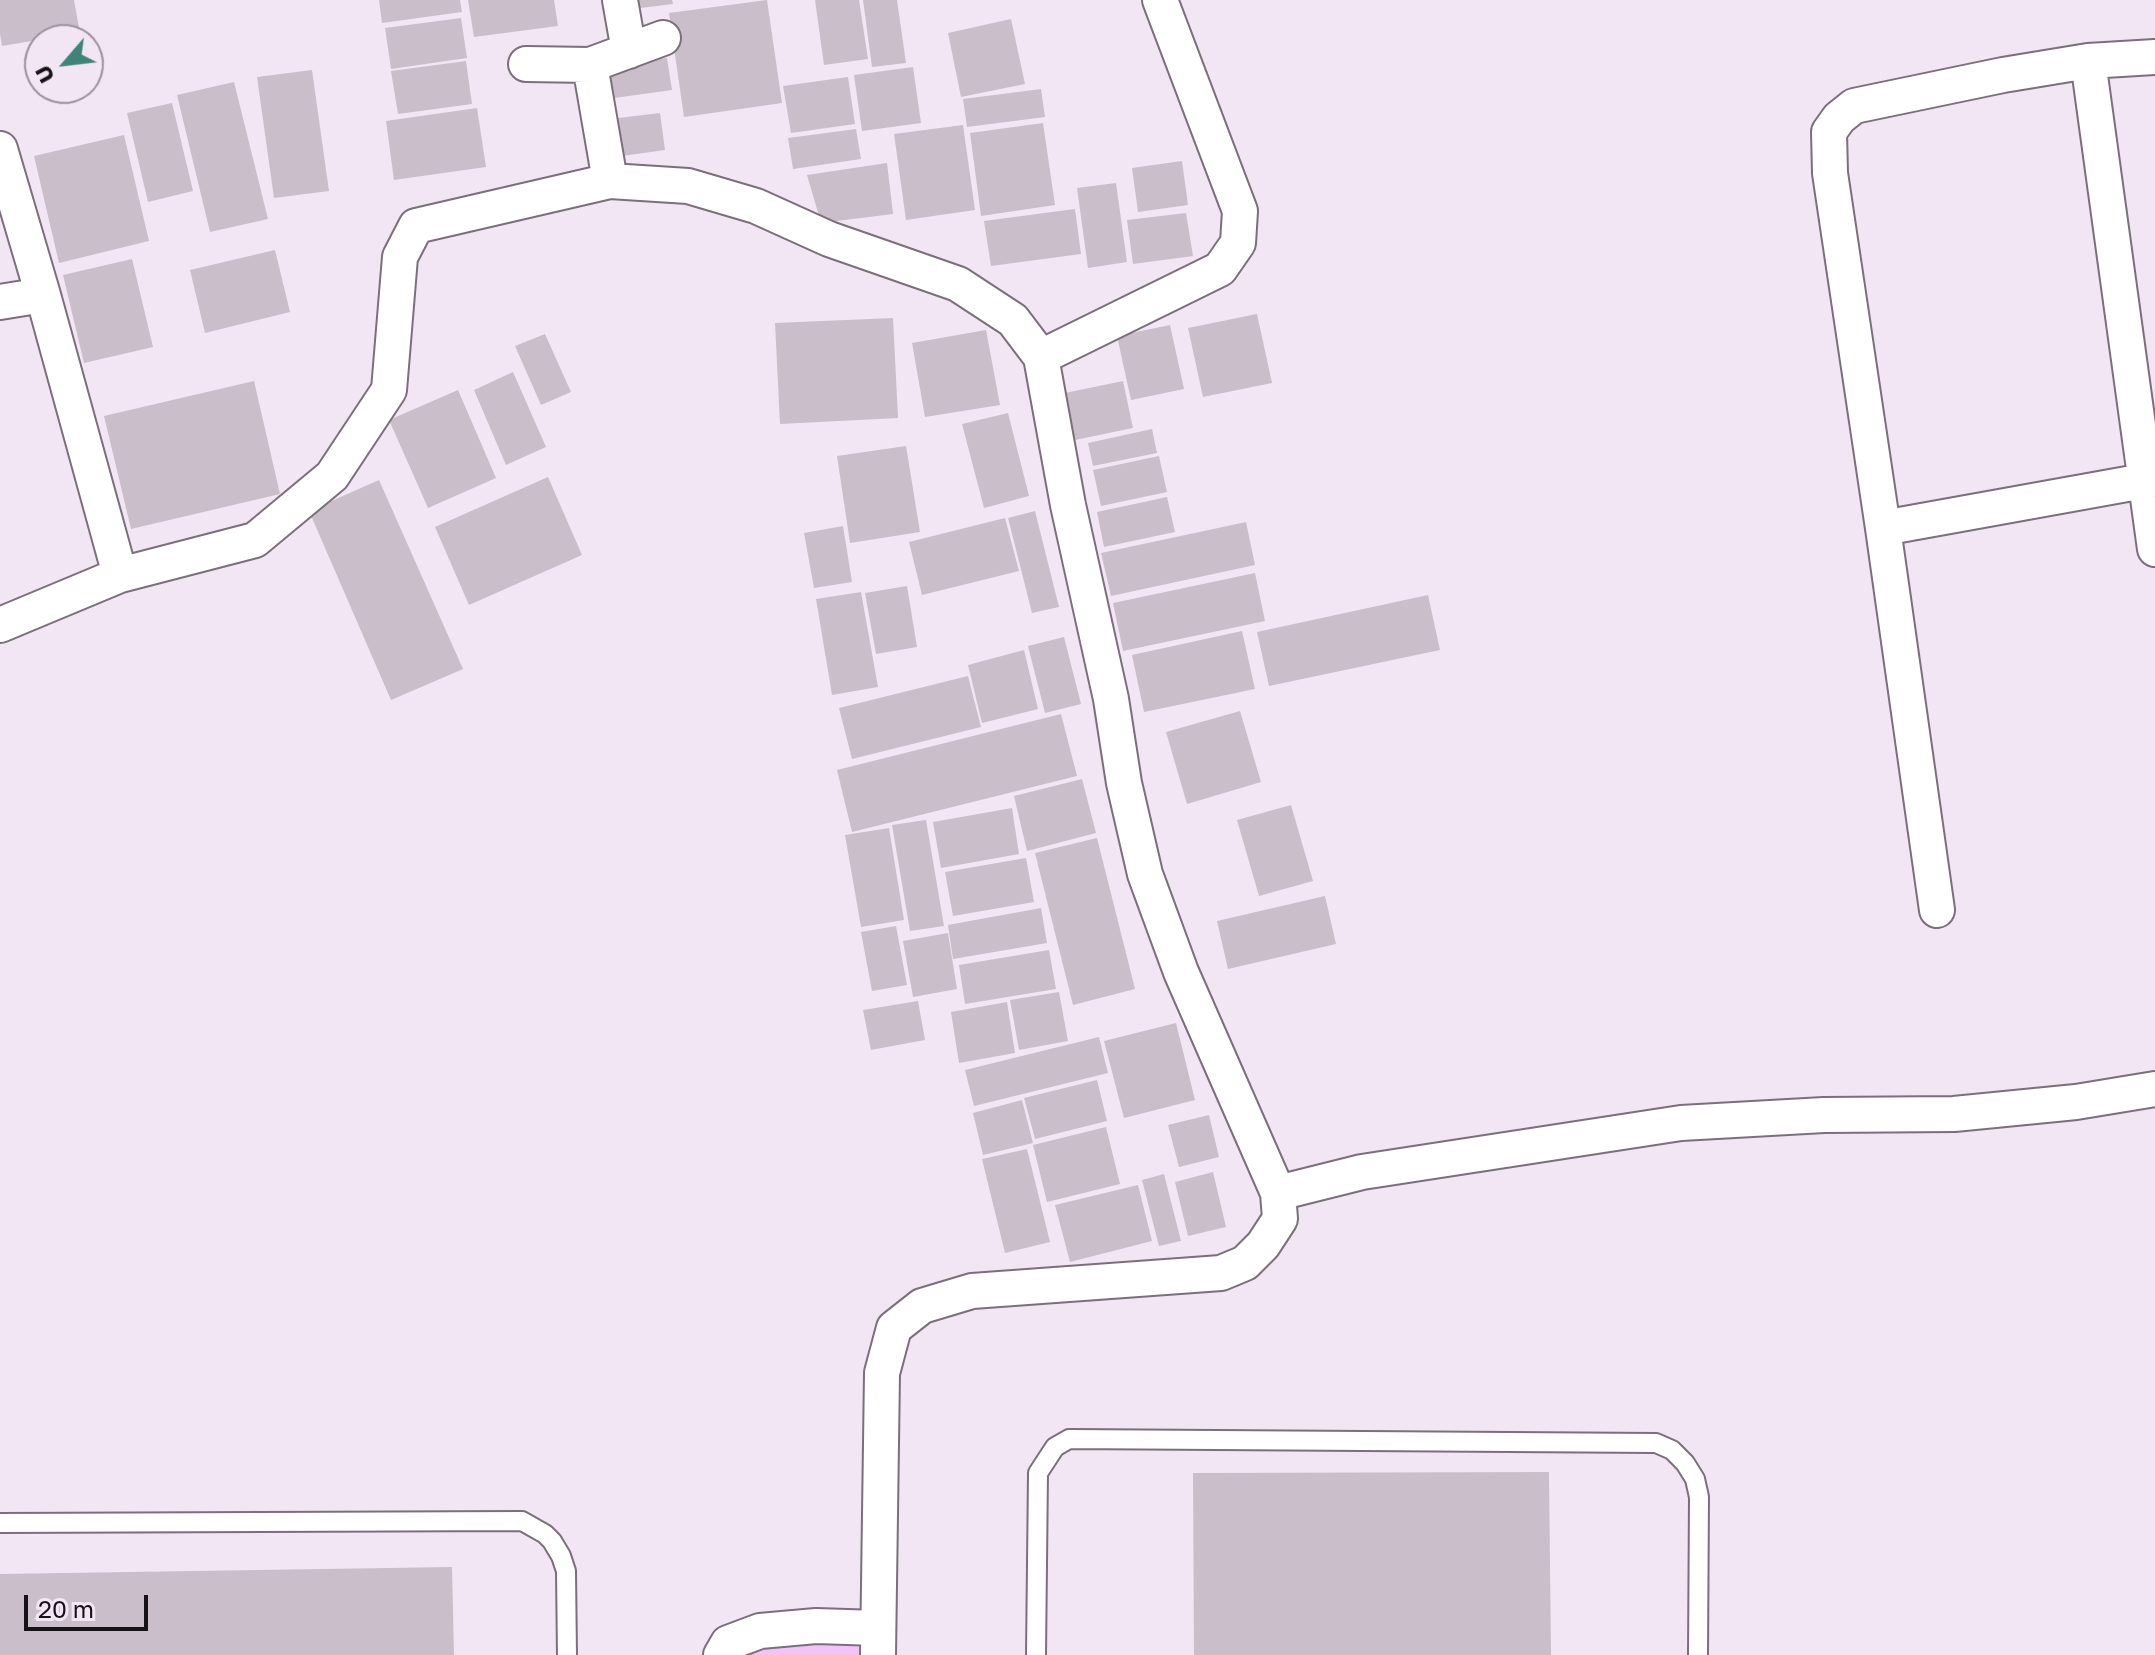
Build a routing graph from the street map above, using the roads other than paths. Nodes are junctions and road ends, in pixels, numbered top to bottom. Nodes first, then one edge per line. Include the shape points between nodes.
1 (620, 0) edge
2 (1160, 0) edge
3 (663, 38) dead end
4 (629, 51) junction
5 (2155, 57) edge
6 (2088, 61) junction
7 (526, 64) dead end
8 (590, 65) junction
9 (1, 156) edge
10 (610, 181) junction
11 (43, 295) junction
12 (0, 302) edge
13 (1041, 357) junction
14 (2150, 480) edge
15 (1883, 528) junction
16 (2155, 549) edge
17 (120, 575) junction
18 (0, 625) edge
19 (1937, 910) dead end
20 (2155, 1089) edge
21 (1278, 1193) junction
22 (0, 1523) edge
23 (878, 1641) edge
24 (567, 1655) edge
25 (721, 1655) edge
26 (1036, 1655) edge
27 (1698, 1655) edge

1 - 4 street
2 - 13 street via 1240,211 1238,243 1220,269
3 - 4 street
4 - 8 street
5 - 6 street
6 - 14 street
6 - 15 street via 1854,106 1829,132 1830,173
7 - 8 street
8 - 10 street
9 - 11 street
10 - 13 street via 688,186 756,206 829,239 958,284 1013,320
10 - 17 street via 416,226 400,257 389,390 332,476 255,540
11 - 12 street
11 - 17 street
13 - 21 street via 1145,874 1181,972
14 - 15 street
14 - 16 street
15 - 19 street
17 - 18 street
20 - 21 street via 1954,1114 1681,1123 1362,1172
21 - 23 street via 1280,1219 1263,1245 1245,1263 1221,1273 972,1291 922,1306 894,1328 882,1373
22 - 24 lane via 522,1521 545,1534 561,1556 566,1571
23 - 25 street via 816,1626 760,1631 728,1643
26 - 27 lane via 1038,1473 1061,1442 1084,1439 1656,1443 1685,1463 1699,1497

